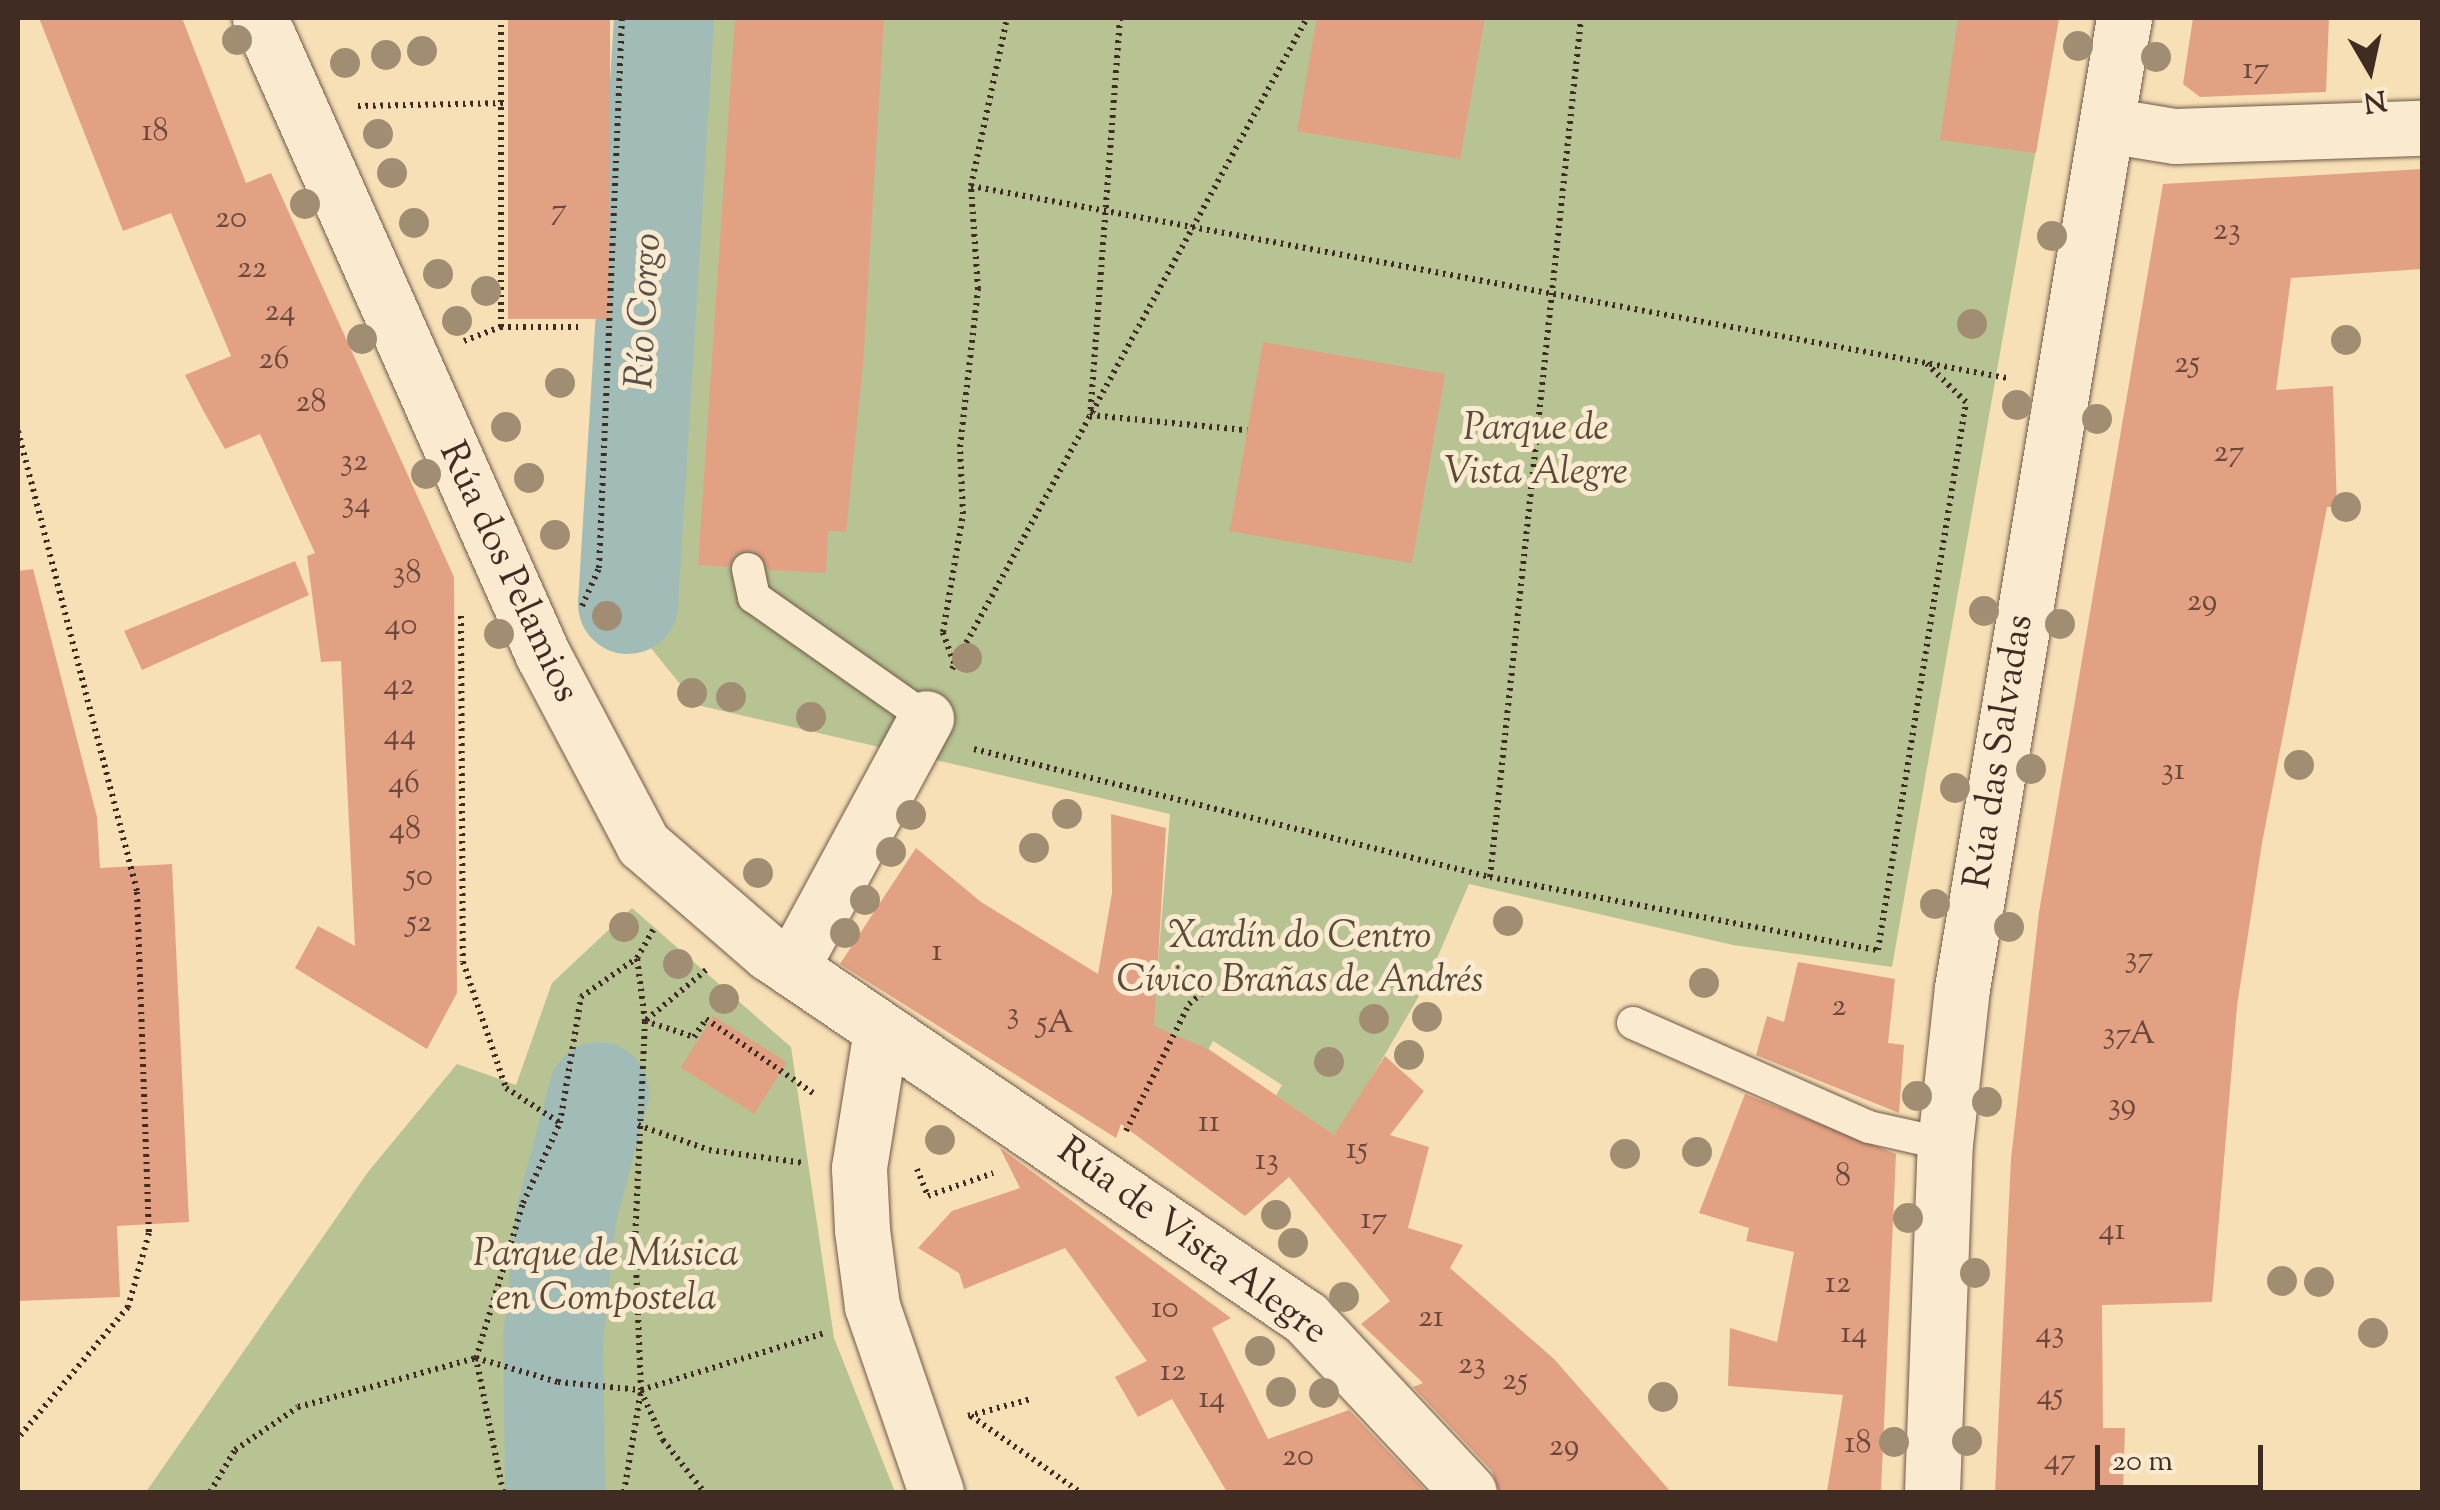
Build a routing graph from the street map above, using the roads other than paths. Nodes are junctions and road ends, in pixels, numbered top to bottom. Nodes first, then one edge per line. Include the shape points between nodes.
1 (260, 18) edge
2 (2124, 18) edge
3 (2107, 125) junction
4 (2422, 128) edge
5 (748, 569) dead end
6 (926, 718) joint
7 (791, 968) junction
8 (1633, 1022) dead end
9 (882, 1030) junction
10 (928, 1060) junction
11 (864, 1124) junction
12 (1945, 1144) junction
13 (936, 1492) edge
14 (1469, 1492) edge
15 (1932, 1492) edge

1 - 7 street, Rúa dos Pelamios via 458,471 619,806 670,874
2 - 3 street, Rúa das Salvadas
3 - 4 street via 2175,136
3 - 12 street, Rúa das Salvadas via 1962,988
5 - 6 lane via 754,597
6 - 7 street via 844,846
7 - 9 street, Rúa dos Pelamios
8 - 12 lane via 1869,1127
9 - 10 street, Rúa de Vista Alegre
9 - 11 street
10 - 11 street
10 - 14 street, Rúa de Vista Alegre via 1306,1318
11 - 13 street via 861,1214 872,1306
12 - 15 street, Rúa das Salvadas

